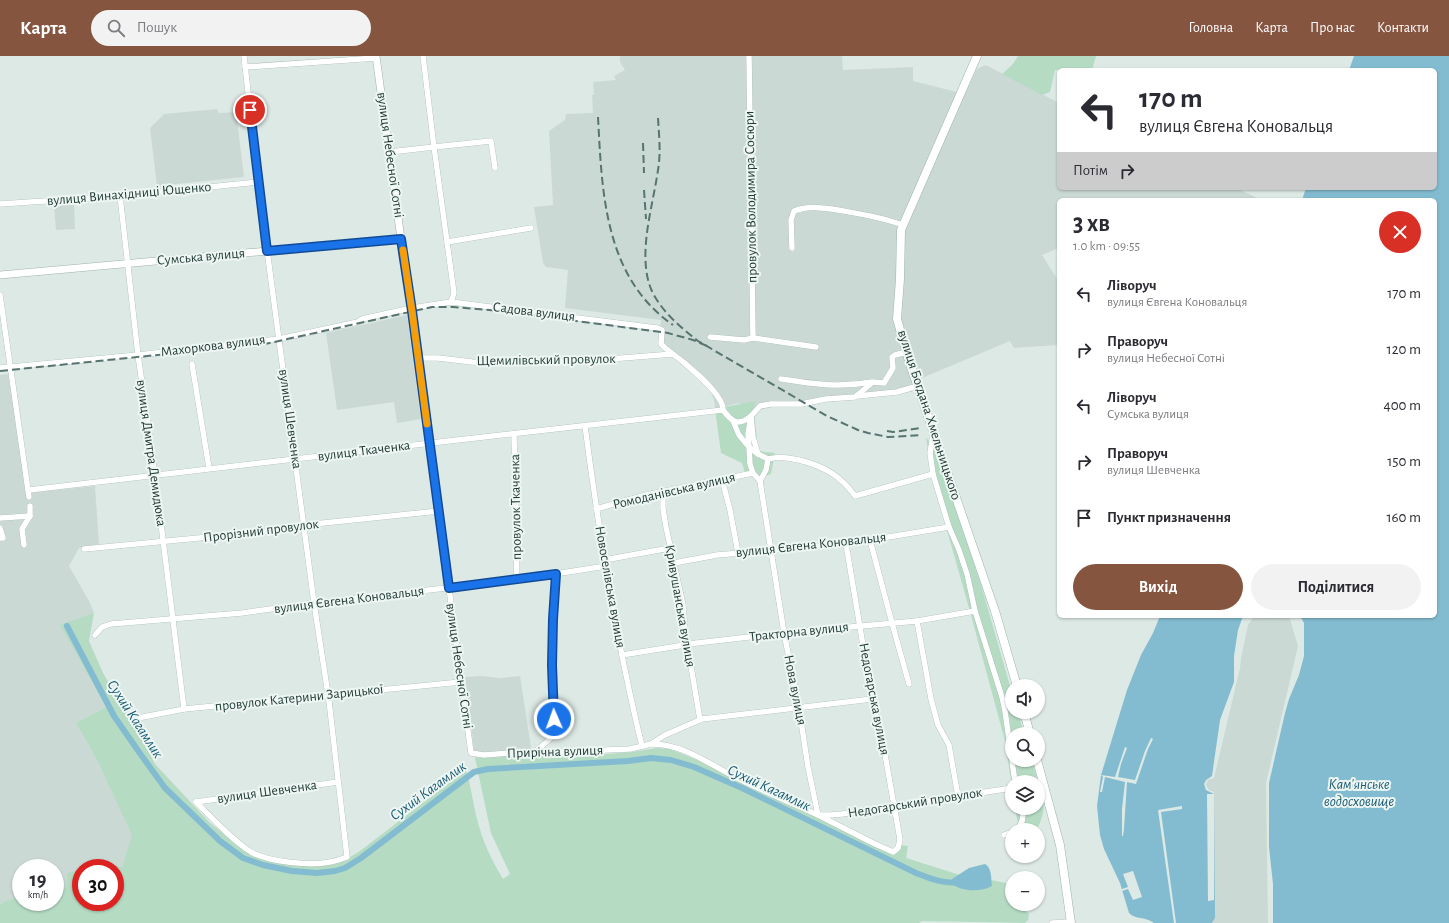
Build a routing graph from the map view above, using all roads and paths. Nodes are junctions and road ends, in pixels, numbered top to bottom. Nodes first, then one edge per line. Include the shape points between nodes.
1 (244, 56) edge
2 (423, 56) edge
3 (749, 56) edge
4 (977, 56) edge
5 (376, 57) edge
6 (245, 67) junction
7 (434, 147) junction
8 (390, 152) junction
9 (495, 168) dead end
10 (258, 182) junction
11 (120, 196) junction
12 (0, 204) edge
13 (902, 225) junction
14 (531, 228) dead end
15 (401, 239) junction
16 (447, 242) junction
17 (792, 248) dead end
18 (267, 251) junction
19 (127, 263) junction
20 (0, 275) edge
21 (0, 295) edge
22 (451, 302) junction
23 (412, 308) junction
24 (710, 337) dead end
25 (754, 338) junction
26 (279, 339) junction
27 (816, 346) dead end
28 (906, 352) junction
29 (674, 354) junction
30 (138, 355) junction
31 (418, 358) junction
32 (192, 364) dead end
33 (10, 367) junction
34 (0, 368) edge
35 (781, 379) dead end
36 (873, 382) junction
37 (884, 383) junction
38 (918, 386) junction
39 (877, 394) junction
40 (855, 397) junction
41 (723, 410) junction
42 (751, 416) junction
43 (733, 422) junction
44 (585, 426) junction
45 (934, 433) junction
46 (514, 434) junction
47 (430, 444) junction
48 (749, 447) junction
49 (758, 454) junction
50 (296, 459) junction
51 (768, 459) junction
52 (209, 468) junction
53 (753, 473) junction
54 (933, 474) junction
55 (155, 475) junction
56 (722, 479) junction
57 (760, 481) junction
58 (29, 490) junction
59 (664, 491) junction
60 (29, 497) dead end
61 (30, 506) dead end
62 (596, 508) junction
63 (438, 511) junction
64 (30, 516) junction
65 (0, 518) edge
66 (304, 525) junction
67 (949, 527) junction
68 (0, 528) edge
69 (0, 538) edge
70 (870, 540) junction
71 (163, 542) junction
72 (846, 544) junction
73 (24, 545) dead end
74 (670, 548) junction
75 (84, 549) dead end
76 (770, 550) junction
77 (738, 553) junction
78 (605, 563) junction
79 (674, 563) junction
80 (556, 574) junction
81 (517, 580) junction
82 (449, 588) junction
83 (314, 603) junction
84 (975, 611) junction
85 (173, 619) junction
86 (918, 621) junction
87 (892, 623) junction
88 (859, 626) junction
89 (784, 633) junction
90 (95, 635) dead end
91 (688, 645) junction
92 (622, 655) junction
93 (1015, 679) edge
94 (461, 682) junction
95 (909, 684) dead end
96 (328, 696) junction
97 (872, 699) junction
98 (799, 708) junction
99 (184, 709) junction
100 (138, 718) dead end
101 (700, 720) junction
102 (651, 744) junction
103 (642, 746) junction
104 (536, 751) junction
105 (471, 753) joint
106 (1039, 767) edge
107 (1014, 775) edge
108 (338, 782) junction
109 (1005, 789) edge
110 (958, 796) junction
111 (893, 806) junction
112 (818, 815) junction
113 (1052, 923) edge
114 (1071, 923) edge

1 - 6 street, вулиця Шевченка
2 - 7 street
3 - 25 street, провулок Володимира Сосюри
4 - 13 main road, вулиця Богдана Хмельницького
5 - 6 street
5 - 8 street, вулиця Небесної Сотні
6 - 10 street, вулиця Шевченка
7 - 8 street
7 - 9 street via 491,141
7 - 16 street
8 - 15 street, вулиця Небесної Сотні
10 - 11 street, вулиця Винахідниці Ющенко
10 - 18 street, вулиця Шевченка
11 - 12 street, вулиця Винахідниці Ющенко
11 - 19 street, вулиця Дмитра Демидюка
13 - 17 street via 862,214 813,207 802,208 794,211 791,220
13 - 28 main road, вулиця Богдана Хмельницького via 897,319
14 - 16 street
15 - 18 street, Сумська вулиця
15 - 23 street, вулиця Небесної Сотні
16 - 22 street via 454,292
18 - 19 street, Сумська вулиця
18 - 26 street, вулиця Шевченка
19 - 20 street, Сумська вулиця
19 - 30 street, вулиця Дмитра Демидюка
21 - 33 street
22 - 23 street, Садова вулиця
22 - 29 street, Садова вулиця via 657,328 662,330 661,344
23 - 26 street, Махоркова вулиця
23 - 31 street, вулиця Небесної Сотні
24 - 25 street via 744,340
25 - 27 street
26 - 30 street, Махоркова вулиця
26 - 50 street, вулиця Шевченка
28 - 37 street via 892,357 892,368
28 - 38 main road, вулиця Богдана Хмельницького
29 - 31 street, Щемилівський провулок via 584,361 498,363
29 - 41 street via 708,385 723,405
30 - 33 street, Махоркова вулиця
30 - 55 street, вулиця Дмитра Демидюка
31 - 47 street, вулиця Небесної Сотні
32 - 52 street
33 - 34 street, Махоркова вулиця
33 - 58 street
35 - 36 street via 839,386
36 - 37 street
36 - 40 street
37 - 39 street
38 - 39 street
38 - 45 main road, вулиця Богдана Хмельницького
39 - 40 street
40 - 42 street via 760,406
41 - 43 street
41 - 44 street, вулиця Ткаченка
42 - 43 street via 742,422
42 - 48 street
42 - 49 street via 752,437
43 - 48 street
44 - 46 street, вулиця Ткаченка
44 - 62 street, Новоселівська вулиця
45 - 54 street via 930,453
45 - 93 main road, вулиця Богдана Хмельницького via 995,611
46 - 47 street, вулиця Ткаченка
46 - 81 street, провулок Ткаченка
47 - 50 street, вулиця Ткаченка
47 - 63 street, вулиця Небесної Сотні
48 - 49 street
48 - 53 street
49 - 51 street
50 - 52 street, вулиця Ткаченка
50 - 66 street, вулиця Шевченка
51 - 54 street via 778,456 816,464 848,486 854,496
51 - 57 street
52 - 55 street, вулиця Ткаченка
53 - 56 street, Ромоданівська вулиця
53 - 57 street
54 - 67 street
55 - 58 street, вулиця Ткаченка
55 - 71 street, вулиця Дмитра Демидюка
56 - 59 street, Ромоданівська вулиця
56 - 77 street
57 - 76 street, Нова вулиця
58 - 60 street
59 - 62 street, Ромоданівська вулиця
59 - 74 street, Кривушанська вулиця
61 - 64 street
62 - 78 street, Новоселівська вулиця
63 - 66 street, Прорізний провулок
63 - 82 street, вулиця Небесної Сотні
64 - 65 street
64 - 73 street via 22,529
66 - 71 street, Прорізний провулок
66 - 83 street, вулиця Шевченка
67 - 70 street, вулиця Євгена Коновальця
67 - 84 street via 959,550
68 - 69 street via 3,538
70 - 72 street, вулиця Євгена Коновальця
70 - 87 street
71 - 75 street, Прорізний провулок
71 - 85 street, вулиця Дмитра Демидюка
72 - 76 street, вулиця Євгена Коновальця
72 - 88 street, Недогарська вулиця
74 - 78 street, вулиця Євгена Коновальця
74 - 79 street, Кривушанська вулиця
76 - 77 street, вулиця Євгена Коновальця
76 - 89 street, Нова вулиця
77 - 79 street, вулиця Євгена Коновальця
78 - 80 street, вулиця Євгена Коновальця
78 - 92 street, Новоселівська вулиця
79 - 91 street, Кривушанська вулиця
80 - 81 street, вулиця Євгена Коновальця
80 - 104 street via 553,626 554,730 551,738
81 - 82 street, вулиця Євгена Коновальця
82 - 83 street, вулиця Євгена Коновальця
82 - 94 street, вулиця Небесної Сотні
83 - 85 street, вулиця Євгена Коновальця
83 - 96 street, вулиця Шевченка
84 - 86 street, Тракторна вулиця
84 - 107 street via 1005,711
85 - 90 street, вулиця Євгена Коновальця via 111,624 102,627
85 - 99 street, вулиця Дмитра Демидюка
86 - 87 street, Тракторна вулиця
86 - 110 street via 931,699 938,725 949,745
87 - 88 street, Тракторна вулиця
87 - 95 street
88 - 89 street, Тракторна вулиця
88 - 97 street, Недогарська вулиця
89 - 91 street, Тракторна вулиця
89 - 98 street, Нова вулиця
91 - 92 street, Тракторна вулиця
91 - 101 street, Кривушанська вулиця
92 - 103 street, Новоселівська вулиця
94 - 96 street, провулок Катерини Зарицької
94 - 105 street, вулиця Небесної Сотні
96 - 99 street, провулок Катерини Зарицької
96 - 108 street, вулиця Шевченка
97 - 98 street, Прирічна вулиця
97 - 111 street, Недогарська вулиця via 884,749
98 - 101 street, Прирічна вулиця
98 - 112 street, Нова вулиця
99 - 100 street, провулок Катерини Зарицької
101 - 102 street, Прирічна вулиця
102 - 103 street, Прирічна вулиця
102 - 112 street via 662,744 687,752
103 - 104 street, Прирічна вулиця via 610,750
104 - 105 street, Прирічна вулиця via 484,755
106 - 114 main road via 1060,845
108 - 108 street, вулиця Шевченка via 347,857 329,862 305,864 275,860 252,852 196,802
109 - 110 street, Недогарський провулок
110 - 111 street, Недогарський провулок
111 - 112 street, Недогарський провулок via 831,816
111 - 112 street, Недогарська вулиця via 900,840 898,848 893,852
113 - 114 street

